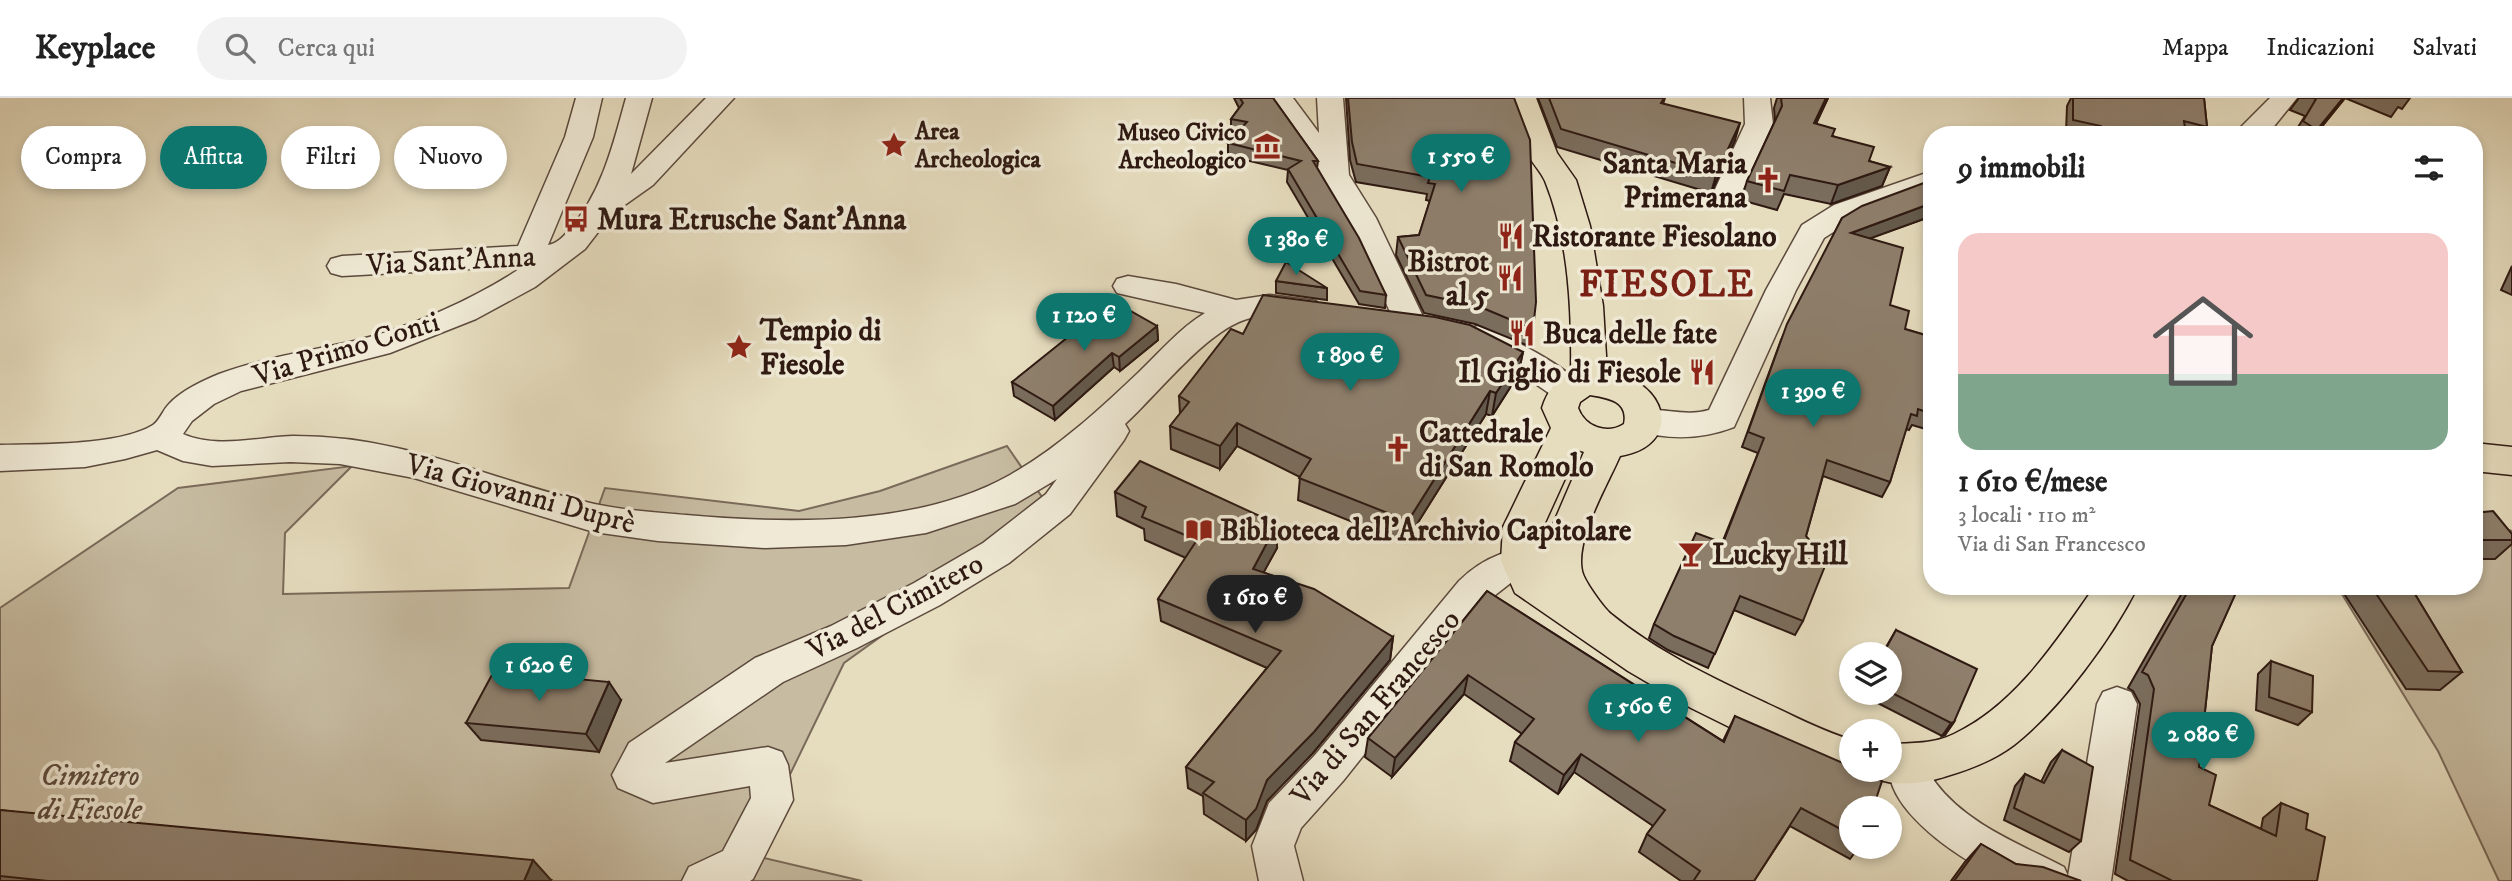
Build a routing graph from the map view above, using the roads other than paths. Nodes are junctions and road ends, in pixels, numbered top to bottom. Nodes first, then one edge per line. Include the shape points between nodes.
1 (589, 98) edge
2 (639, 98) edge
3 (722, 98) edge
4 (1279, 98) edge
5 (1330, 98) edge
6 (1521, 98) edge
7 (2281, 98) edge
8 (1758, 111) edge
9 (2259, 126) edge
10 (1335, 176) junction
11 (1923, 183) edge
12 (1725, 198) dead end
13 (601, 208) junction
14 (544, 255) junction
15 (342, 265) dead end
16 (1128, 286) dead end
17 (1237, 311) junction
18 (1338, 314) edge
19 (1376, 320) edge
20 (1410, 325) junction
21 (1579, 386) junction
22 (1127, 403) junction
23 (1645, 421) junction
24 (1569, 428) junction
25 (166, 433) junction
26 (1607, 443) junction
27 (0, 458) edge
28 (2483, 458) edge
29 (2512, 461) edge
30 (1540, 562) junction
31 (2112, 595) edge
32 (2116, 704) dead end
33 (1839, 756) edge
34 (1902, 764) edge
35 (1902, 768) edge
36 (704, 881) edge
37 (1280, 881) edge
38 (2049, 881) edge
39 (2089, 881) edge

1 - 14 street
2 - 13 street, Via Primo Conti
3 - 13 street via 643,179
4 - 10 street
5 - 10 street
6 - 21 main road via 1569,210 1587,317
7 - 9 street
8 - 12 street
10 - 20 street via 1382,260
11 - 23 street via 1844,212 1812,232 1722,418 1703,426
13 - 14 street, Via Primo Conti via 585,231
14 - 15 street, Via Sant'Anna
14 - 25 street, Via Primo Conti via 497,295 430,327 230,383 192,401 172,420
16 - 17 street, Via Giovanni Duprè
17 - 18 street, Via Giovanni Duprè via 1275,305
17 - 22 street, Via Giovanni Duprè via 1207,327
19 - 20 street
20 - 21 street via 1493,344
21 - 23 main road via 1613,384 1634,395
21 - 24 main road via 1560,408
22 - 25 street, Via Giovanni Duprè via 1047,468 1006,493 928,518 820,534 715,532 614,522 404,462 306,450 189,452 170,442
22 - 36 street, Via del Cimitero via 1058,504 996,553 844,637 769,670 643,756 633,775 653,784 768,765 772,800 738,865
23 - 26 main road via 1633,438
24 - 26 main road
24 - 30 main road via 1523,527
25 - 27 street via 112,452
26 - 30 main road via 1564,540
28 - 29 main road
30 - 33 main road via 1529,580 1643,658 1706,695
30 - 37 street, Via di San Francesco via 1500,568 1472,592 1284,817 1273,846
31 - 34 main road via 2046,688 2004,727 1961,754
32 - 39 street
35 - 38 street via 1946,822

